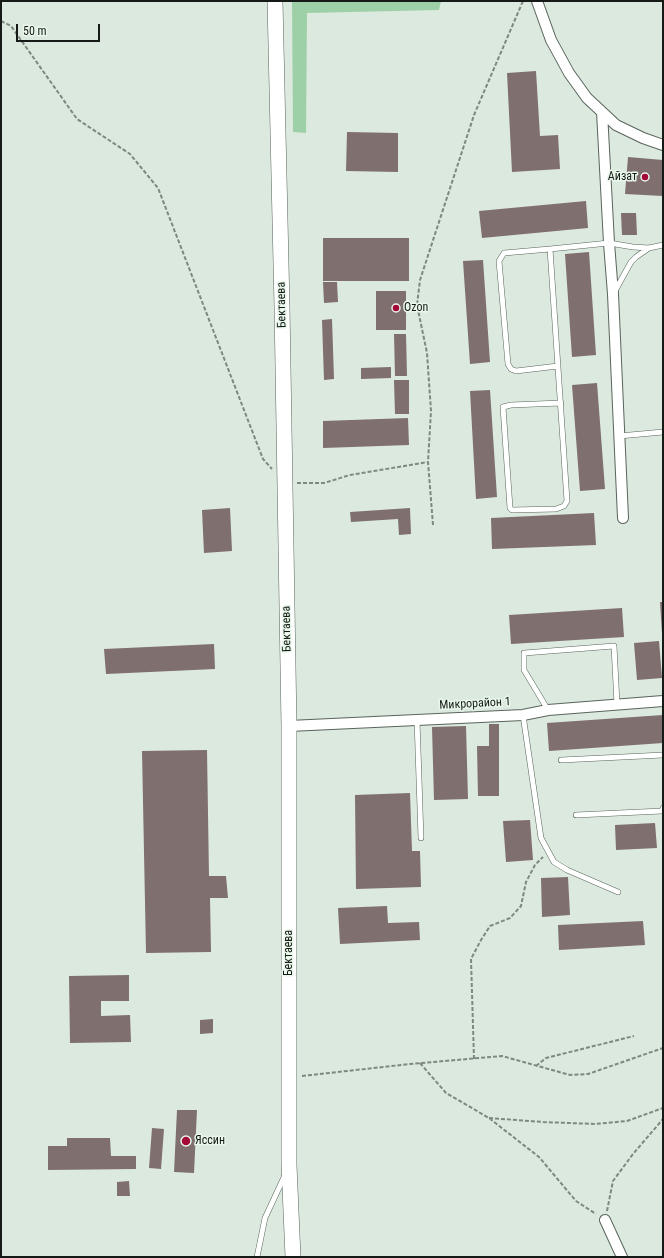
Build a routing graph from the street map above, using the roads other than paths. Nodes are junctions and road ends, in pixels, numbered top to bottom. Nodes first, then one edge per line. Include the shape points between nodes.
1 (274, 1) edge
2 (537, 1) edge
3 (602, 112) junction
4 (663, 145) edge
5 (609, 243) junction
6 (663, 245) edge
7 (649, 248) junction
8 (550, 249) junction
9 (613, 294) junction
10 (558, 366) junction
11 (560, 403) junction
12 (663, 432) edge
13 (619, 436) junction
14 (624, 518) dead end
15 (663, 701) edge
16 (617, 704) junction
17 (548, 710) junction
18 (524, 715) junction
19 (417, 720) junction
20 (288, 726) junction
21 (663, 754) edge
22 (561, 760) dead end
23 (663, 808) edge
24 (576, 815) dead end
25 (421, 838) dead end
26 (618, 892) dead end
27 (289, 1165) junction
28 (605, 1220) road end
29 (257, 1257) edge
30 (293, 1257) edge
31 (622, 1257) edge

1 - 20 street, Бектаева via 282,291
2 - 3 street via 551,40 569,73 587,98
3 - 4 street via 616,125
3 - 5 street
5 - 7 lane
5 - 8 lane
5 - 9 street
6 - 7 lane
7 - 9 lane via 631,262
8 - 10 lane
8 - 10 lane via 504,253 499,261 508,364 516,371
9 - 13 street
10 - 11 lane
11 - 11 lane via 567,501 564,506 556,509 512,510 503,407
12 - 13 lane
13 - 14 street
15 - 16 street, Микрорайон 1
16 - 17 street, Микрорайон 1
16 - 17 lane via 614,646 524,653 524,670
17 - 18 street, Микрорайон 1
18 - 19 street, Микрорайон 1
18 - 26 lane via 541,838 554,862
19 - 20 street, Микрорайон 1
19 - 25 lane
20 - 27 street, Бектаева
21 - 22 lane
23 - 24 lane via 662,811
27 - 29 lane via 265,1218
27 - 30 street, Бектаева
28 - 31 street

